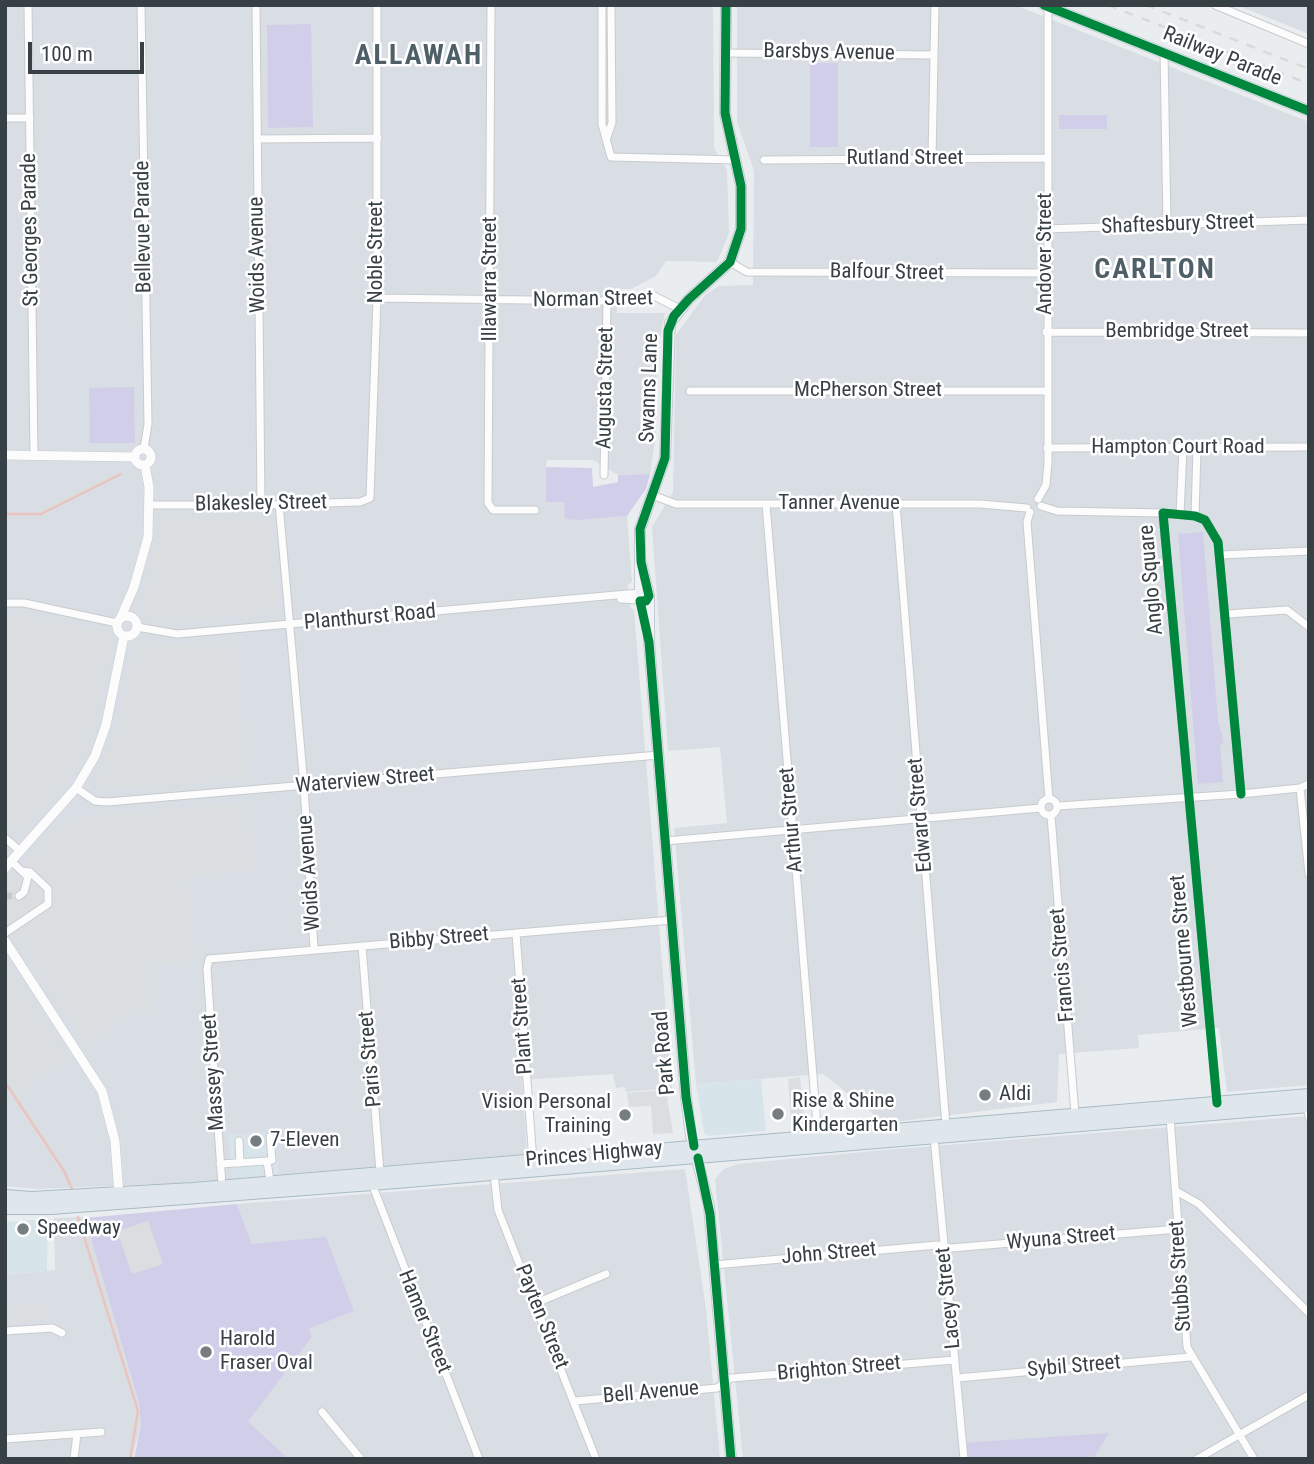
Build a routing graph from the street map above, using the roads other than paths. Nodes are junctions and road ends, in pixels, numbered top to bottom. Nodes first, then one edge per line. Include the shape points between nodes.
1 (28, 5) edge
2 (141, 5) edge
3 (256, 5) edge
4 (377, 5) edge
5 (491, 5) edge
6 (602, 5) edge
7 (611, 5) edge
8 (726, 5) edge
9 (934, 5) edge
10 (1215, 5) edge
11 (1242, 5) edge
12 (1046, 6) edge
13 (1243, 16) junction
14 (1309, 44) edge
15 (726, 52) junction
16 (1164, 52) junction
17 (933, 55) junction
18 (1309, 111) edge
19 (5, 118) edge
20 (30, 118) junction
21 (378, 138) junction
22 (607, 138) junction
23 (257, 139) junction
24 (1046, 158) junction
25 (932, 159) junction
26 (736, 160) junction
27 (764, 160) dead end
28 (1309, 220) edge
29 (1167, 226) junction
30 (1046, 229) junction
31 (730, 262) junction
32 (1046, 273) junction
33 (377, 298) junction
34 (491, 300) junction
35 (607, 301) junction
36 (680, 309) junction
37 (1046, 332) junction
38 (1309, 332) edge
39 (690, 391) dead end
40 (1046, 391) junction
41 (1309, 447) edge
42 (1047, 448) junction
43 (144, 449) junction
44 (1182, 449) junction
45 (1197, 449) junction
46 (5, 455) edge
47 (34, 455) junction
48 (135, 457) junction
49 (145, 465) junction
50 (604, 475) dead end
51 (652, 495) junction
52 (370, 498) joint
53 (1039, 503) junction
54 (279, 504) junction
55 (766, 504) junction
56 (896, 504) junction
57 (149, 505) junction
58 (261, 505) junction
59 (535, 510) dead end
60 (1028, 510) junction
61 (1163, 513) junction
62 (1181, 514) junction
63 (1195, 516) junction
64 (1309, 551) edge
65 (1220, 555) junction
66 (134, 587) junction
67 (642, 596) junction
68 (5, 603) edge
69 (1227, 614) junction
70 (119, 620) junction
71 (136, 623) junction
72 (290, 625) junction
73 (1309, 627) edge
74 (124, 636) junction
75 (659, 755) junction
76 (1309, 784) edge
77 (304, 786) junction
78 (76, 788) junction
79 (1300, 788) junction
80 (1241, 794) junction
81 (1187, 796) junction
82 (1049, 799) junction
83 (1058, 806) junction
84 (1041, 808) junction
85 (1051, 816) junction
86 (921, 819) junction
87 (793, 829) junction
88 (5, 838) edge
89 (665, 841) junction
90 (20, 851) junction
91 (8, 865) edge
92 (22, 871) junction
93 (1309, 874) edge
94 (19, 895) dead end
95 (672, 920) junction
96 (5, 933) edge
97 (516, 933) junction
98 (5, 941) edge
99 (362, 946) junction
100 (314, 949) junction
101 (208, 960) joint
102 (1217, 1102) junction
103 (1308, 1106) edge
104 (1075, 1114) junction
105 (1170, 1117) junction
106 (946, 1126) junction
107 (818, 1136) junction
108 (270, 1137) dead end
109 (934, 1137) junction
110 (239, 1142) dead end
111 (696, 1152) junction
112 (267, 1161) junction
113 (533, 1161) junction
114 (240, 1163) junction
115 (220, 1164) junction
116 (380, 1172) junction
117 (494, 1174) junction
118 (271, 1181) junction
119 (372, 1184) junction
120 (222, 1185) junction
121 (1176, 1191) junction
122 (5, 1196) edge
123 (119, 1199) junction
124 (5, 1208) edge
125 (1178, 1229) junction
126 (944, 1247) junction
127 (714, 1265) junction
128 (606, 1274) dead end
129 (536, 1303) junction
130 (1309, 1313) edge
131 (5, 1331) edge
132 (62, 1333) dead end
133 (1190, 1357) junction
134 (955, 1360) junction
135 (957, 1378) junction
136 (724, 1383) junction
137 (1309, 1395) edge
138 (575, 1401) junction
139 (321, 1412) dead end
140 (101, 1433) dead end
141 (77, 1434) junction
142 (1240, 1435) junction
143 (5, 1439) edge
144 (74, 1459) edge
145 (361, 1459) edge
146 (479, 1459) edge
147 (596, 1459) edge
148 (731, 1459) edge
149 (964, 1459) edge
150 (1197, 1459) edge
151 (1254, 1459) edge

1 - 20 street, St Georges Parade
2 - 43 street, Bellevue Parade via 148,424
3 - 23 street, Woids Avenue
4 - 21 street, Noble Street
5 - 34 street, Illawarra Street
6 - 22 street via 602,124
7 - 22 street via 612,123
8 - 15 main road
9 - 17 street
10 - 13 street
11 - 13 street
12 - 16 main road, Railway Parade
12 - 24 street, Andover Street
13 - 14 street
15 - 17 street, Barsbys Avenue
15 - 26 main road via 726,124
16 - 18 main road, Railway Parade
16 - 29 street
17 - 25 street
19 - 20 street
20 - 47 street, St Georges Parade
21 - 23 street
21 - 33 street, Noble Street
22 - 26 street via 611,157
23 - 58 street, Woids Avenue
24 - 25 street, Rutland Street
24 - 30 street, Andover Street
25 - 27 street, Rutland Street
26 - 31 main road via 741,229
28 - 29 street, Shaftesbury Street
29 - 30 street, Shaftesbury Street
30 - 32 street, Andover Street
31 - 32 street, Balfour Street via 747,272
31 - 36 main road, Swanns Lane
32 - 37 street, Andover Street
33 - 34 street, Norman Street
33 - 52 street, Noble Street
34 - 35 street, Norman Street
34 - 59 street, Illawarra Street via 488,503 493,510
35 - 36 street, Norman Street via 654,296
35 - 50 street, Augusta Street
36 - 51 main road, Swanns Lane via 668,331 666,447
37 - 38 street, Bembridge Street
37 - 40 street, Andover Street
39 - 40 street, McPherson Street
40 - 42 street, Andover Street
41 - 45 street, Hampton Court Road
42 - 44 street, Hampton Court Road
42 - 53 street, Andover Street via 1046,485
43 - 48 street
43 - 49 street via 151,456
44 - 45 street, Hampton Court Road
44 - 62 street, Anglo Square
45 - 63 street
46 - 47 street
47 - 48 street
48 - 49 street
49 - 57 street
51 - 55 street, Tanner Avenue via 676,504
51 - 67 main road, Park Road via 640,529
52 - 54 street, Blakesley Street
53 - 60 street via 1032,499
53 - 61 street via 1057,511
54 - 58 street, Blakesley Street
54 - 72 street, Woids Avenue
55 - 56 street, Tanner Avenue
55 - 87 street, Arthur Street
56 - 60 street, Tanner Avenue via 980,504
56 - 86 street, Edward Street
57 - 58 street, Blakesley Street
57 - 66 street via 148,537
60 - 82 street
61 - 62 street, Anglo Square
61 - 81 street, Anglo Square
62 - 63 street, Anglo Square
63 - 65 street via 1211,527
64 - 65 street
65 - 69 street
66 - 70 street
66 - 71 street
67 - 72 street, Planthurst Road
67 - 75 main road, Park Road
68 - 70 street
69 - 73 street via 1287,610
69 - 80 street
70 - 71 street via 129,615
70 - 74 street via 118,630
71 - 72 street, Planthurst Road via 177,634
71 - 74 street via 133,635
72 - 77 street, Woids Avenue
74 - 78 street via 103,736
75 - 77 street, Waterview Street
75 - 89 main road, Park Road
76 - 79 street
77 - 78 street, Waterview Street via 107,802 95,802
77 - 100 street, Woids Avenue
78 - 90 street
79 - 80 street
79 - 93 street
80 - 81 street
81 - 83 street
81 - 102 street, Westbourne Street
82 - 83 street
82 - 84 street
83 - 85 street
84 - 85 street
84 - 86 street
85 - 104 street, Francis Street
86 - 87 street
86 - 106 street, Edward Street
87 - 89 street
87 - 107 street, Arthur Street
88 - 90 street
89 - 95 main road, Park Road
90 - 91 street
91 - 92 street
92 - 94 street via 29,882
92 - 96 street via 30,872 48,889 48,904
95 - 97 street, Bibby Street
95 - 111 main road, Park Road via 686,1097
97 - 99 street, Bibby Street
97 - 113 street, Plant Street
98 - 123 street via 102,1091 115,1141
99 - 100 street, Bibby Street
99 - 116 street, Paris Street
100 - 101 street, Bibby Street
101 - 115 street, Massey Street
102 - 103 highway, Princes Highway
102 - 104 highway, Princes Highway
103 - 105 highway, Princes Highway
104 - 106 highway, Princes Highway
105 - 109 highway, Princes Highway
105 - 121 street, Stubbs Street
106 - 107 highway, Princes Highway
107 - 111 highway, Princes Highway
108 - 112 street via 272,1160
109 - 111 highway, Princes Highway
109 - 126 street, Lacey Street
110 - 114 street
111 - 113 highway, Princes Highway
111 - 117 highway, Princes Highway
111 - 127 main road, Park Road via 707,1193
112 - 114 street
112 - 118 street
113 - 116 highway, Princes Highway
114 - 115 street
115 - 120 street, Massey Street
116 - 118 highway, Princes Highway
117 - 119 highway, Princes Highway
117 - 129 street, Payten Street via 498,1210
118 - 120 highway, Princes Highway
119 - 123 highway, Princes Highway
119 - 146 street, Hamer Street
120 - 123 highway, Princes Highway
121 - 125 street, Stubbs Street
121 - 130 street via 1199,1204
122 - 123 highway, Princes Highway
123 - 124 highway, Princes Highway
125 - 126 street, Wyuna Street
125 - 133 street, Stubbs Street
126 - 127 street, John Street
126 - 134 street, Lacey Street
127 - 136 main road, Park Road
128 - 129 street
129 - 138 street, Payten Street
131 - 132 street via 52,1328
133 - 135 street, Sybil Street
133 - 142 street, Stubbs Street
134 - 135 street, Lacey Street
134 - 136 street, Brighton Street via 731,1378
135 - 149 street, Lacey Street
136 - 138 street, Bell Avenue via 718,1388
136 - 148 main road, Park Road
137 - 142 street
138 - 147 street, Payten Street
139 - 145 street
140 - 141 street
141 - 143 street
141 - 144 street
142 - 150 street
142 - 151 street, Stubbs Street

